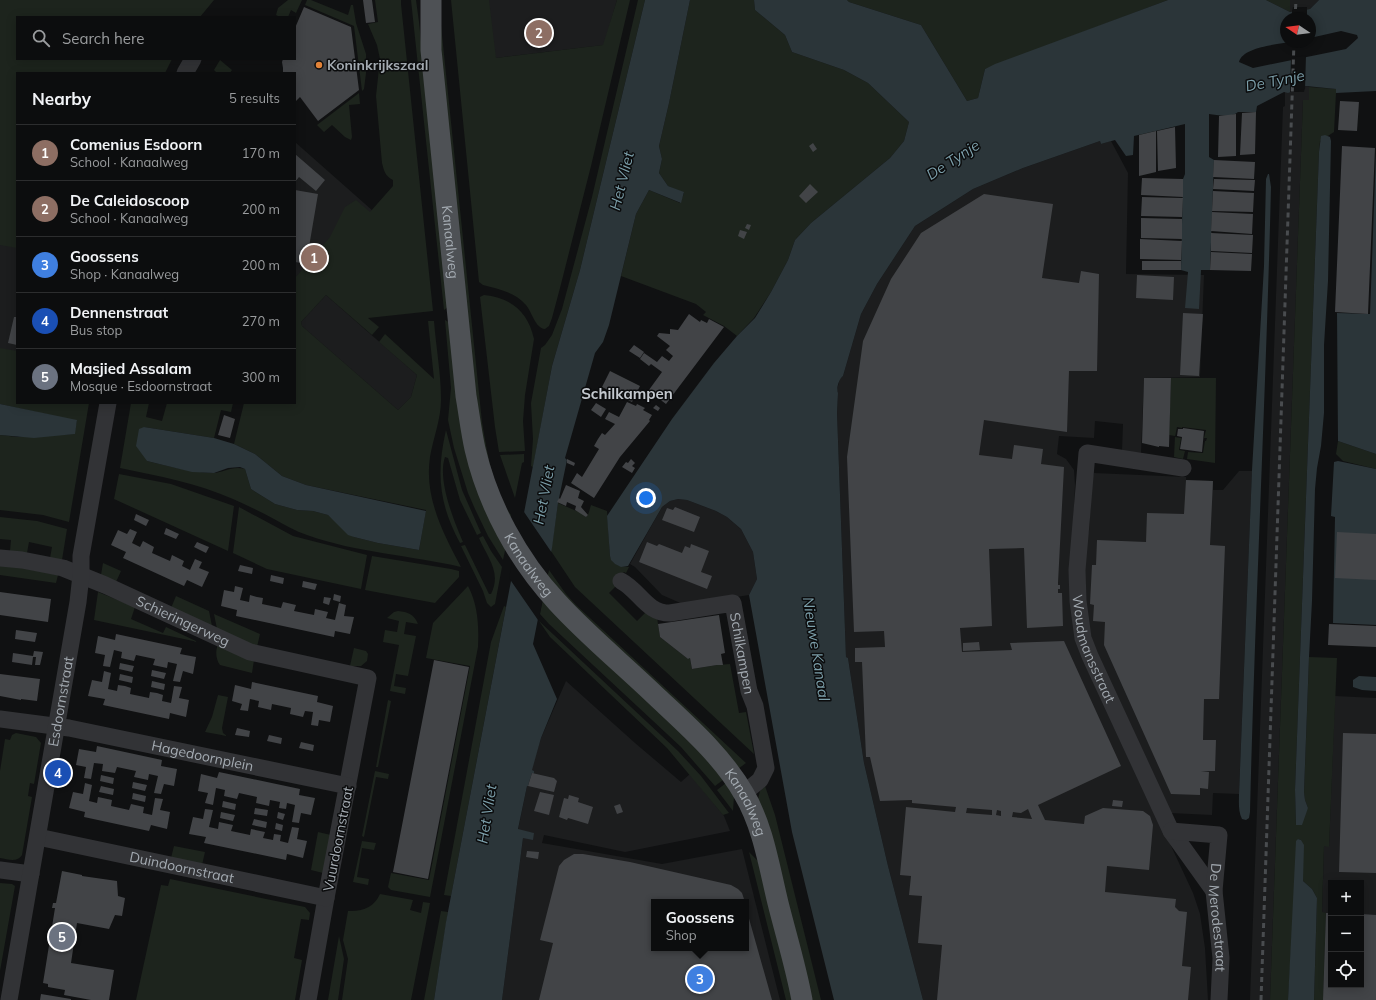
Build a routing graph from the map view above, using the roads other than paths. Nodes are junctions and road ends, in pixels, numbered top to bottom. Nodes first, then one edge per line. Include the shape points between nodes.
1 (420, 0) edge
2 (431, 0) edge
3 (431, 50) junction
4 (192, 60) edge
5 (186, 72) edge
6 (108, 404) edge
7 (1183, 468) dead end
8 (0, 558) edge
9 (81, 575) junction
10 (621, 581) dead end
11 (368, 678) joint
12 (0, 719) edge
13 (0, 722) edge
14 (57, 726) junction
15 (348, 786) junction
16 (744, 793) junction
17 (1171, 831) junction
18 (38, 837) junction
19 (0, 870) edge
20 (31, 874) junction
21 (1214, 891) junction
22 (326, 898) junction
23 (9, 1000) edge
24 (308, 1000) edge
25 (802, 1000) edge
26 (1219, 1000) edge

1 - 3 main road, Kanaalweg
2 - 3 main road, Kanaalweg
3 - 16 main road, Kanaalweg via 470,422 475,450 493,504 532,572 558,603 689,727 720,760
4 - 5 street
6 - 9 street, Esdoornstraat via 81,556
7 - 17 street, Woudmansstraat via 1087,453 1077,570 1083,638
8 - 9 street, Schieringerweg via 51,565
9 - 11 street, Schieringerweg via 250,652
9 - 14 street, Esdoornstraat
10 - 16 street, Schilkampen via 652,609 660,612 670,613 733,603 766,768 760,780
11 - 15 street, Vuurdoornstraat
12 - 13 street
12 - 14 street, Hagedoornplein
14 - 15 street, Hagedoornplein
14 - 18 street, Esdoornstraat
15 - 22 street, Vuurdoornstraat
16 - 25 main road, Kanaalweg via 759,826
17 - 21 street, Woudmansstraat
17 - 21 street, De Merodestraat via 1219,835
18 - 20 street, Esdoornstraat
18 - 22 street, Duindoornstraat
19 - 20 street
20 - 23 street, Esdoornstraat
21 - 26 street, De Merodestraat via 1221,958
22 - 24 street, Vuurdoornstraat

